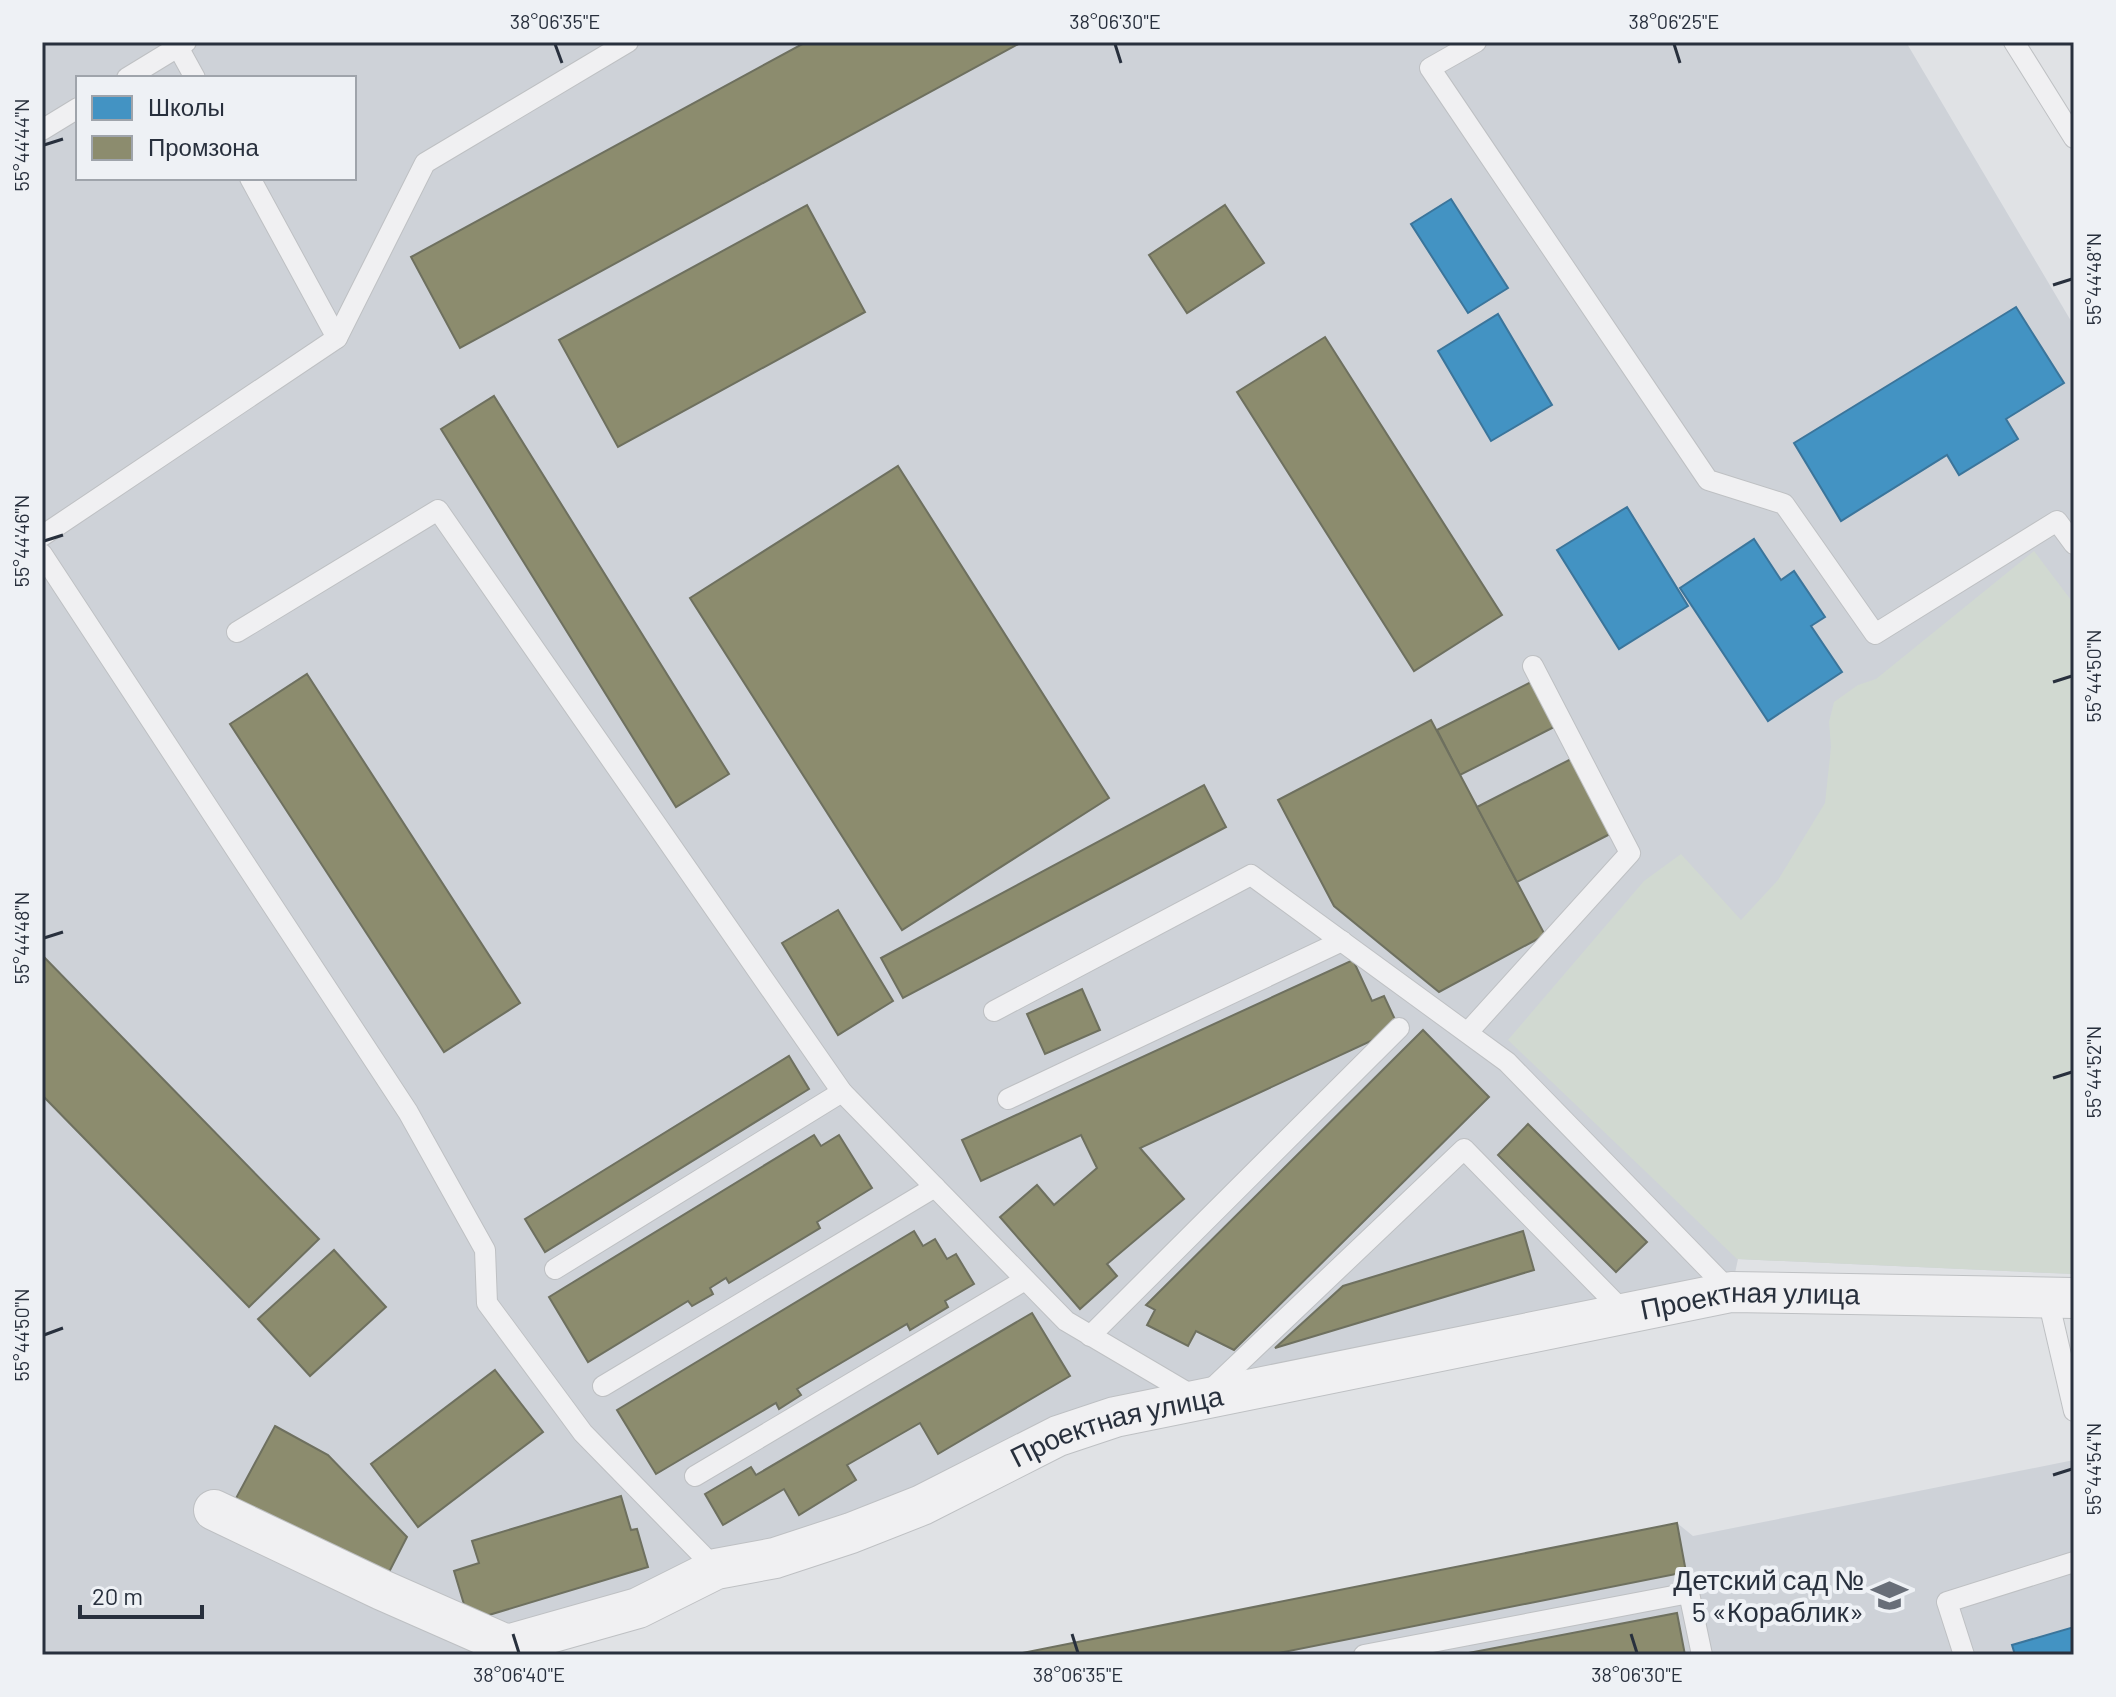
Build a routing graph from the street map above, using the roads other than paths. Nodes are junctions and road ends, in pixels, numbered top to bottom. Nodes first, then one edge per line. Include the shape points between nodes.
1 (628, 42) edge
2 (1476, 42) edge
3 (2014, 42) edge
4 (182, 44) edge
5 (130, 76) edge
6 (194, 76) edge
7 (76, 109) edge
8 (42, 130) edge
9 (2074, 138) edge
10 (251, 180) edge
11 (337, 338) junction
12 (42, 536) edge
13 (2074, 544) edge
14 (42, 554) edge
15 (237, 632) dead end
16 (1533, 666) dead end
17 (1342, 941) junction
18 (994, 1011) dead end
19 (1399, 1028) dead end
20 (1468, 1032) junction
21 (842, 1092) junction
22 (1008, 1099) dead end
23 (935, 1187) junction
24 (555, 1269) dead end
25 (1025, 1280) junction
26 (1731, 1292) junction
27 (2061, 1298) edge
28 (1624, 1312) junction
29 (1090, 1336) junction
30 (603, 1386) dead end
31 (1200, 1400) junction
32 (2074, 1411) edge
33 (695, 1476) dead end
34 (214, 1510) dead end
35 (2074, 1562) edge
36 (716, 1569) junction
37 (508, 1650) edge
38 (1364, 1655) edge
39 (1702, 1655) edge
40 (1964, 1655) edge

1 - 11 lane via 425,163
2 - 13 lane via 1430,68 1708,480 1784,504 1875,634 2057,521
3 - 9 lane
4 - 5 lane
4 - 6 lane
7 - 8 lane
10 - 11 lane
11 - 12 lane
14 - 36 lane via 408,1112 485,1250 487,1303 583,1433
15 - 21 lane via 438,510
16 - 20 lane via 1630,853
17 - 18 lane via 1251,875
17 - 20 lane
17 - 22 lane
19 - 29 lane
20 - 26 lane via 1507,1062
21 - 23 lane
21 - 24 lane
23 - 25 lane
23 - 30 lane
25 - 29 lane via 1066,1321
25 - 33 lane
26 - 27 street, Проектная улица
26 - 28 street, Проектная улица
27 - 32 lane
28 - 31 street, Проектная улица
28 - 31 lane via 1464,1149
29 - 31 lane
31 - 36 street, Проектная улица via 1115,1417 1058,1436 922,1505 851,1533 775,1558
34 - 37 street, Проектная улица
35 - 40 lane via 1947,1602
36 - 37 street, Проектная улица via 638,1608
38 - 39 lane via 1689,1593

